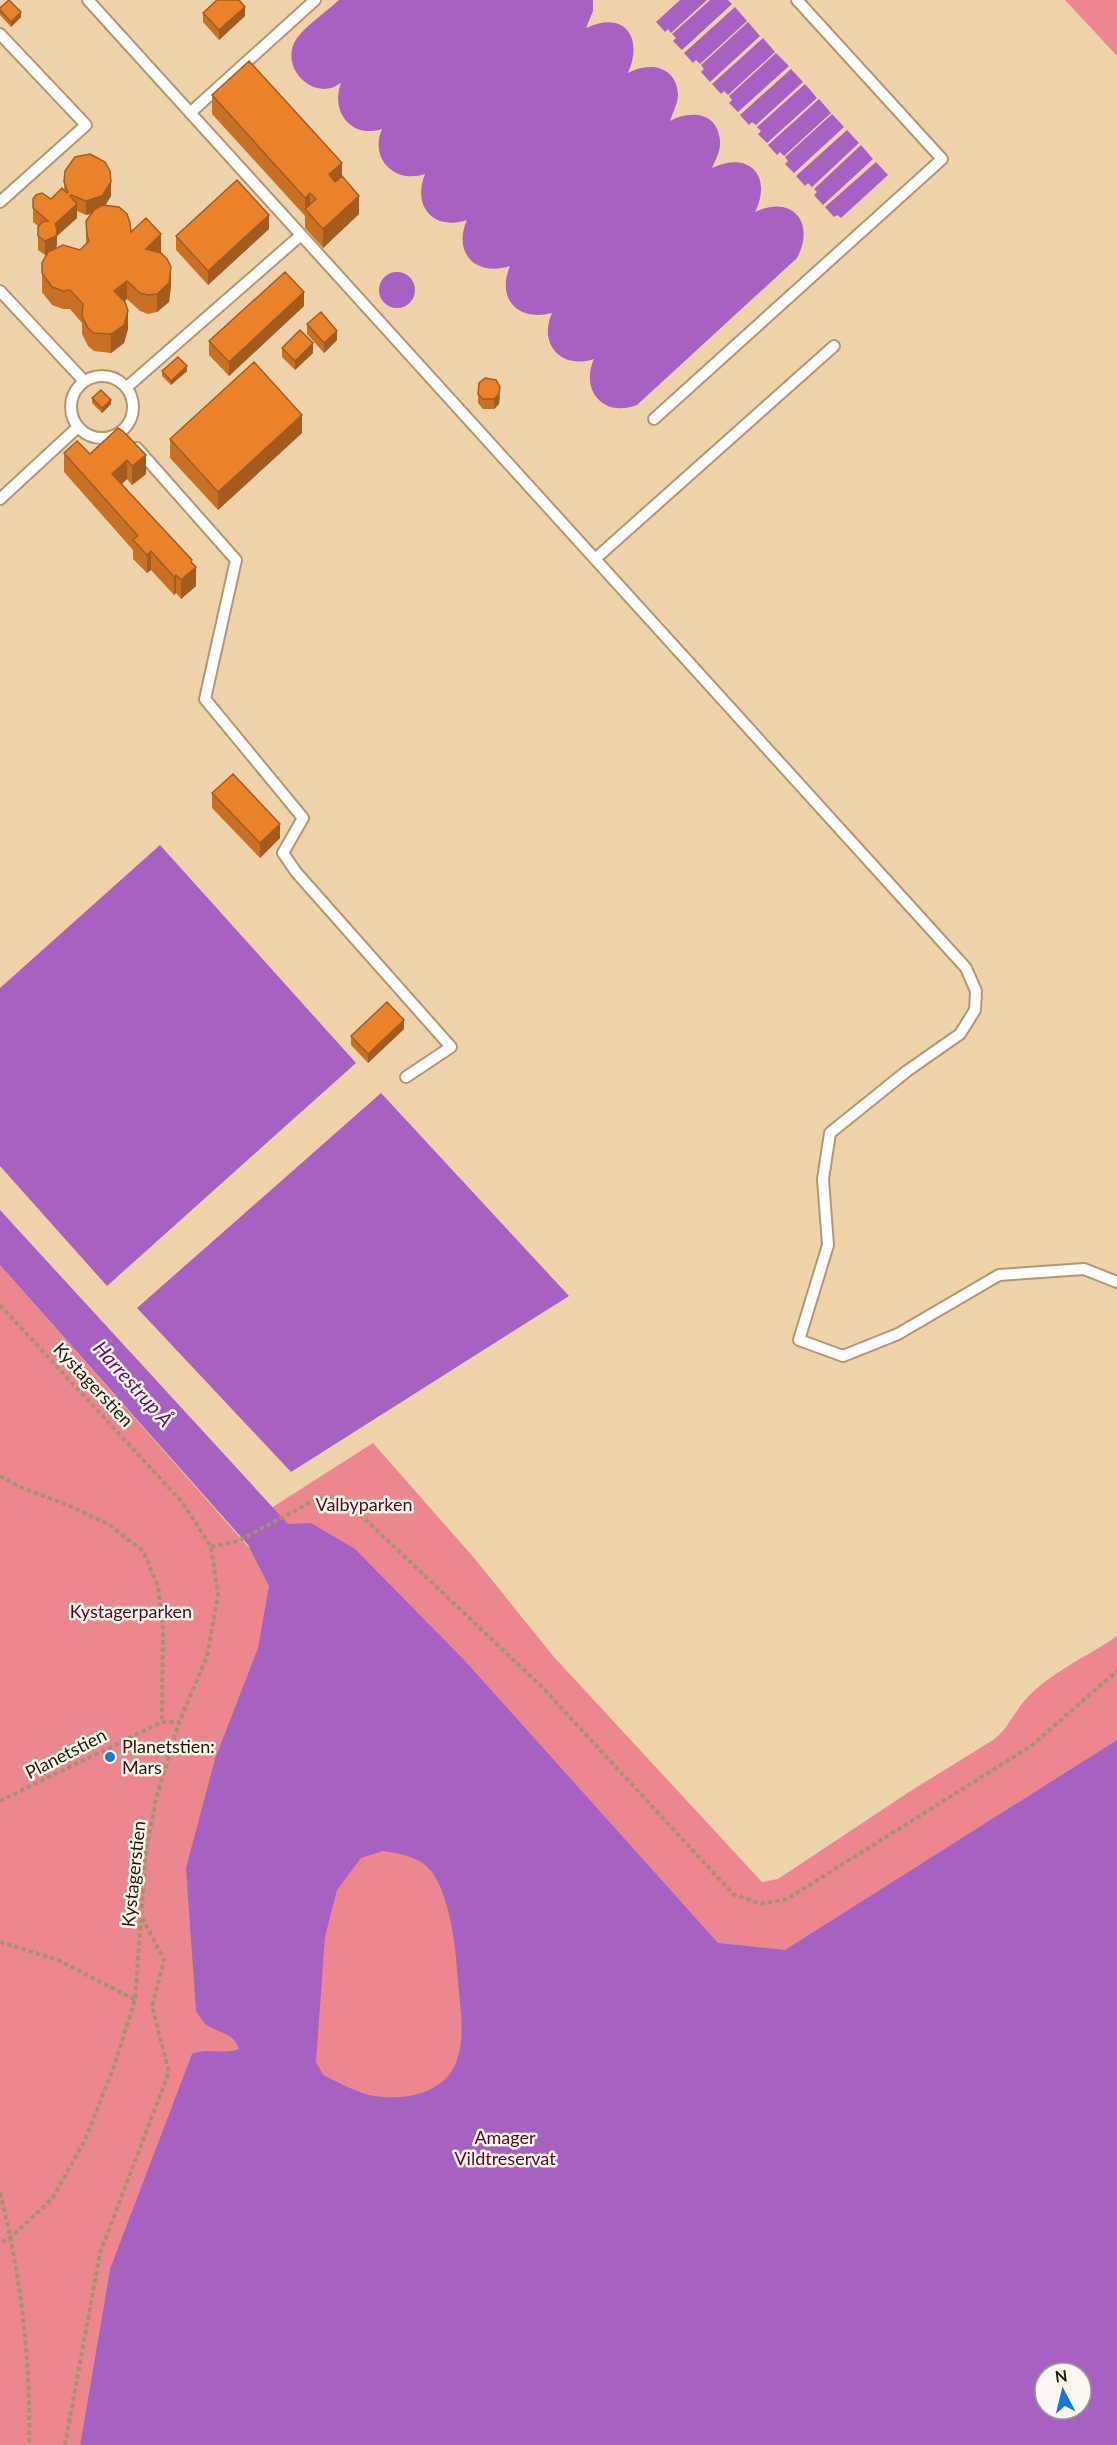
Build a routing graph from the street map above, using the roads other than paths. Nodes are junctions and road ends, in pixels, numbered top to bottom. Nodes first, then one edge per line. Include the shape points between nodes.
1 (88, 0) edge
2 (315, 0) edge
3 (797, 0) edge
4 (0, 34) edge
5 (190, 113) junction
6 (0, 201) edge
7 (301, 235) junction
8 (0, 291) edge
9 (834, 346) dead end
10 (84, 381) junction
11 (127, 387) junction
12 (654, 419) dead end
13 (78, 428) junction
14 (122, 431) junction
15 (0, 499) edge
16 (595, 559) junction
17 (405, 1077) dead end
18 (1117, 1282) edge

1 - 5 lane
2 - 5 lane
3 - 12 lane via 942,159
4 - 6 lane via 86,125
5 - 7 lane
7 - 11 lane
7 - 16 lane
8 - 10 lane
9 - 16 lane
10 - 11 lane via 102,375
10 - 13 lane via 76,388 70,408
11 - 14 lane via 133,405 129,424
13 - 14 lane via 95,437 114,436
13 - 15 lane
14 - 17 lane via 236,560 205,699 303,818 283,853 451,1047
16 - 18 lane via 966,968 976,991 975,1010 960,1034 830,1133 823,1179 828,1245 799,1341 843,1356 898,1334 999,1275 1084,1269

